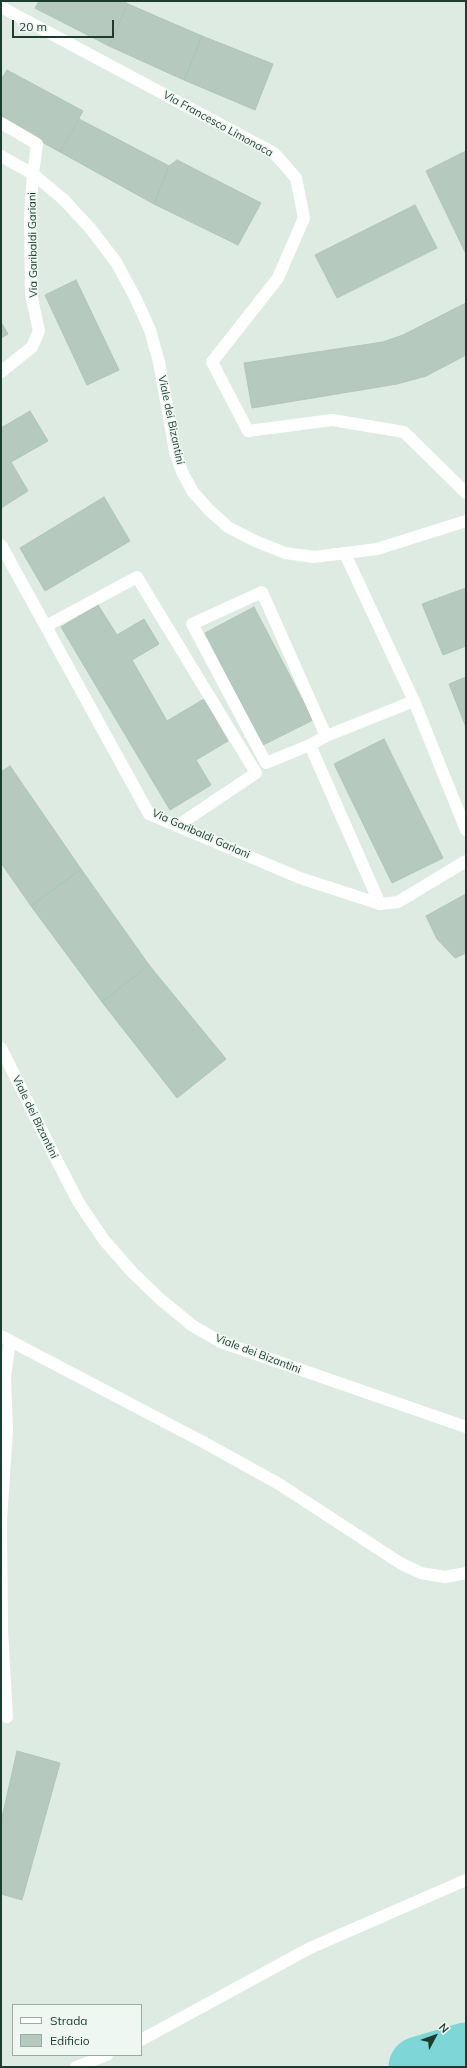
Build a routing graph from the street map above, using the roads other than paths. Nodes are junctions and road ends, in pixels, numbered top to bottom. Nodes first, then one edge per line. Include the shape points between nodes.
1 (1, 6) edge
2 (1, 123) edge
3 (1, 156) edge
4 (33, 174) junction
5 (1, 372) edge
6 (466, 493) edge
7 (466, 520) edge
8 (1, 545) edge
9 (345, 554) junction
10 (46, 626) junction
11 (414, 701) junction
12 (326, 736) junction
13 (310, 745) junction
14 (177, 826) junction
15 (466, 830) edge
16 (466, 862) edge
17 (380, 904) junction
18 (1, 1048) edge
19 (6, 1339) edge
20 (466, 1427) edge
21 (466, 1573) edge
22 (7, 1717) dead end
23 (466, 1880) edge
24 (142, 2039) edge
25 (104, 2056) edge
26 (76, 2067) edge

1 - 6 street, Via Francesco Limonaca via 274,153 296,178 304,218 278,278 212,362 248,431 332,420 404,432
2 - 4 street, Via Garibaldi Gariani via 38,144
3 - 4 street, Viale dei Bizantini
4 - 5 street, Via Garibaldi Gariani via 30,216 31,294 39,331 32,347
4 - 9 street, Viale dei Bizantini via 63,199 90,228 116,262 136,298 150,330 159,362 175,451 182,472 193,492 228,527 255,541 285,553 314,557
7 - 9 street, Viale dei Bizantini via 377,549
8 - 10 street, Via Garibaldi Gariani
9 - 11 street
10 - 14 street, Via Garibaldi Gariani via 149,814
10 - 14 street via 137,577 256,773
11 - 12 street
11 - 15 street
12 - 13 street
12 - 13 street via 262,592 192,624 266,763
13 - 17 street
14 - 17 street, Via Garibaldi Gariani via 300,878
16 - 17 street, Via Garibaldi Gariani via 398,902
18 - 20 street, Viale dei Bizantini via 54,1155 104,1240 128,1267 193,1326 221,1342
19 - 21 street via 279,1484 400,1563 421,1573 445,1577
19 - 22 street via 8,1430 1,1520 2,1630
23 - 24 street via 310,1948
25 - 26 street

